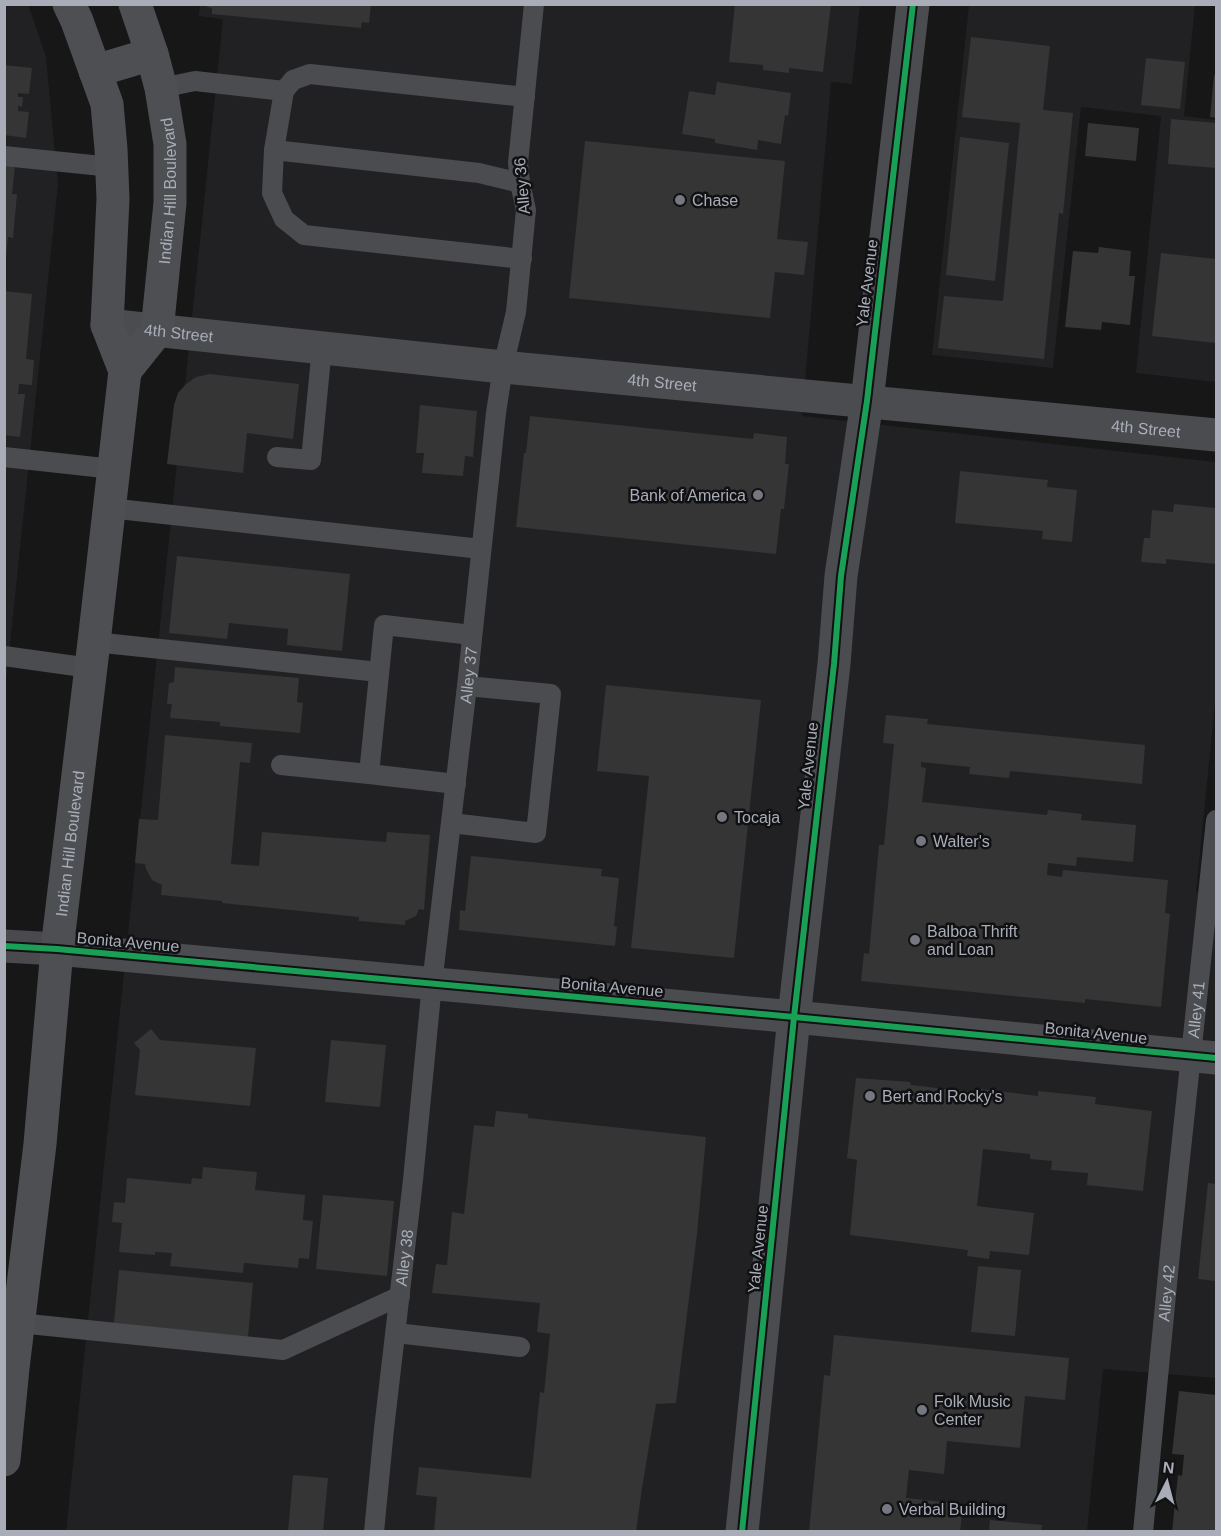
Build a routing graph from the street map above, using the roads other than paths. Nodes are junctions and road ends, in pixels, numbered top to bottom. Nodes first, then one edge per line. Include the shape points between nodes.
1 (69, 4) edge
2 (135, 4) edge
3 (534, 4) edge
4 (913, 4) edge
5 (152, 54) junction
6 (95, 71) junction
7 (161, 88) junction
8 (284, 91) junction
9 (525, 97) junction
10 (274, 150) junction
11 (4, 156) edge
12 (112, 167) junction
13 (520, 183) junction
14 (522, 260) junction
15 (107, 325) junction
16 (157, 331) junction
17 (322, 348) junction
18 (503, 366) junction
19 (124, 371) junction
20 (867, 401) junction
21 (1216, 435) edge
22 (4, 457) edge
23 (277, 457) dead end
24 (113, 469) junction
25 (109, 508) junction
26 (481, 549) junction
27 (472, 634) junction
28 (92, 655) junction
29 (4, 656) edge
30 (379, 672) junction
31 (467, 686) junction
32 (281, 765) dead end
33 (369, 774) junction
34 (456, 784) junction
35 (1216, 820) edge
36 (451, 823) junction
37 (4, 946) edge
38 (57, 949) junction
39 (432, 984) junction
40 (794, 1017) junction
41 (1204, 1057) edge
42 (400, 1296) junction
43 (19, 1323) junction
44 (396, 1333) junction
45 (520, 1347) dead end
46 (4, 1460) edge
47 (374, 1532) edge
48 (742, 1532) edge
49 (1143, 1532) edge

1 - 6 main road, Indian Hill Boulevard
2 - 5 main road, Indian Hill Boulevard
3 - 9 lane, Alley 36
4 - 20 street, Yale Avenue
5 - 6 main road
5 - 7 main road, Indian Hill Boulevard
6 - 12 main road, Indian Hill Boulevard via 107,104
7 - 8 lane via 195,81
7 - 16 main road, Indian Hill Boulevard via 170,144 170,203
8 - 9 lane via 293,80 310,74
8 - 10 lane
9 - 13 lane, Alley 36 via 518,163
10 - 13 lane via 479,172
10 - 14 lane via 272,193 284,219 304,235
11 - 12 lane
12 - 15 main road, Indian Hill Boulevard
13 - 14 lane, Alley 36 via 526,210
14 - 18 lane, Alley 36 via 516,312
15 - 16 street, 4th Street
15 - 19 main road, Indian Hill Boulevard
16 - 17 street, 4th Street
16 - 19 main road
17 - 18 street, 4th Street
17 - 23 lane via 311,460
18 - 20 street, 4th Street
18 - 26 lane, Alley 37
19 - 24 main road, Indian Hill Boulevard
20 - 21 street, 4th Street
20 - 40 street, Yale Avenue via 841,576
22 - 24 lane
24 - 25 main road, Indian Hill Boulevard
25 - 26 lane
25 - 28 main road, Indian Hill Boulevard
26 - 27 lane, Alley 37
27 - 30 lane via 384,625
27 - 31 lane, Alley 37
28 - 29 lane
28 - 30 lane
28 - 38 main road, Indian Hill Boulevard
30 - 33 lane
31 - 34 lane, Alley 37
31 - 36 lane via 551,694 536,833
32 - 33 lane
33 - 34 lane
34 - 36 lane, Alley 37
35 - 41 lane, Alley 41
36 - 39 lane, Alley 37
37 - 38 main road, Bonita Avenue
38 - 39 street, Bonita Avenue
38 - 43 main road, Indian Hill Boulevard
39 - 40 street, Bonita Avenue
39 - 42 lane, Alley 38
40 - 41 street, Bonita Avenue
40 - 48 street, Yale Avenue
41 - 49 lane, Alley 42 via 1173,1232
42 - 43 lane via 283,1350
42 - 44 lane, Alley 38
43 - 46 main road, Indian Hill Boulevard
44 - 45 lane
44 - 47 lane, Alley 38

